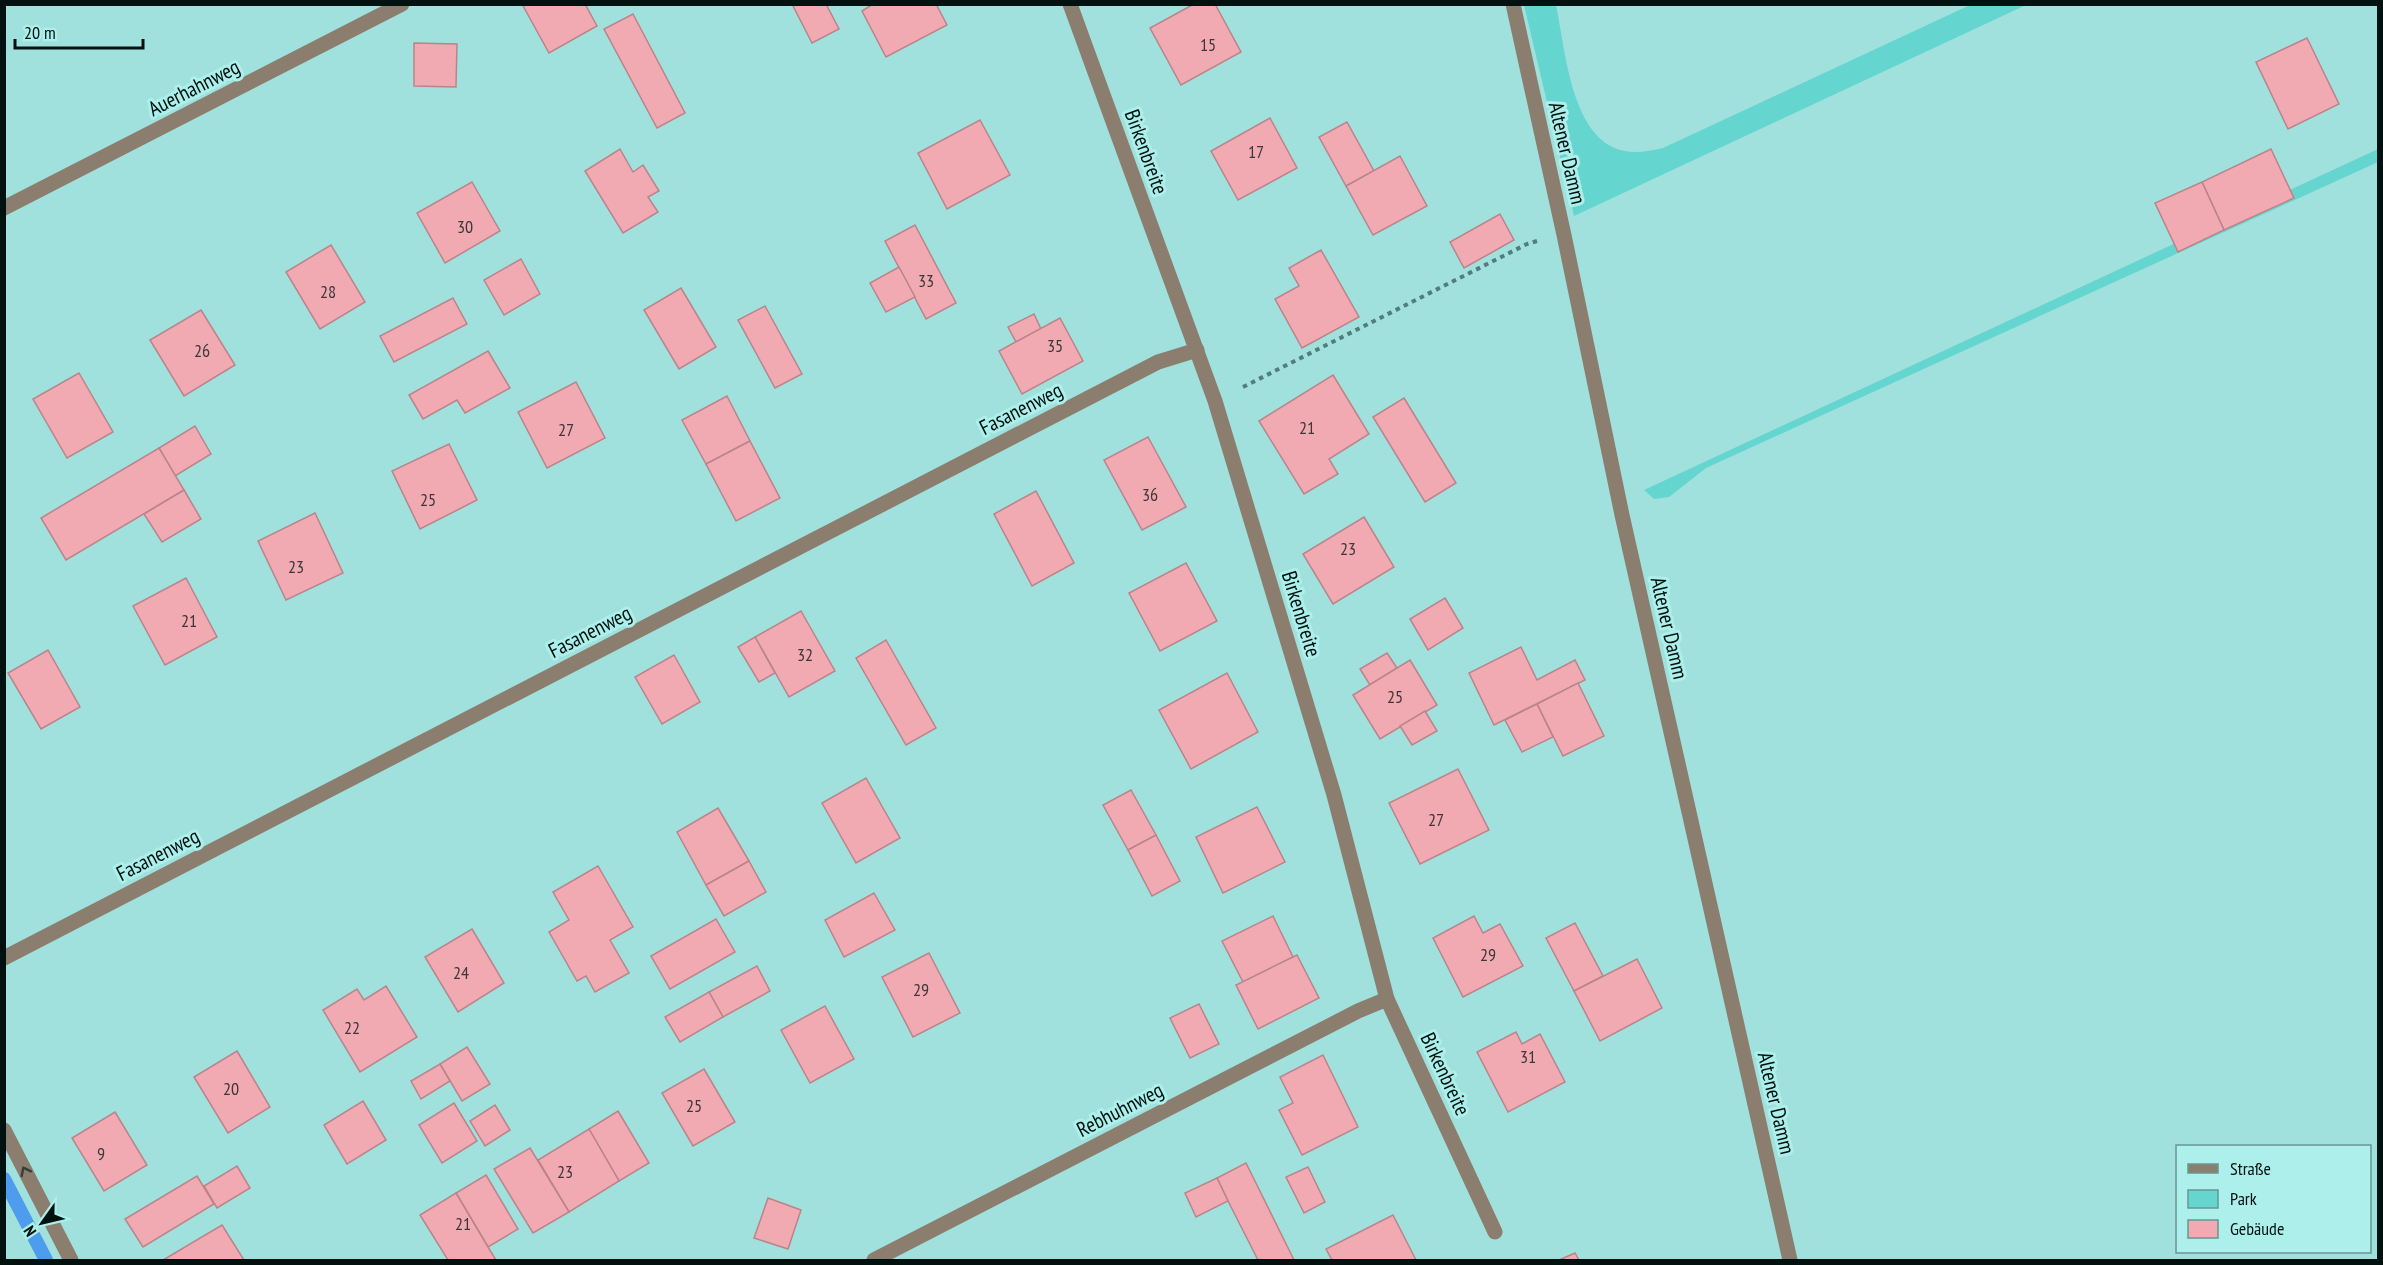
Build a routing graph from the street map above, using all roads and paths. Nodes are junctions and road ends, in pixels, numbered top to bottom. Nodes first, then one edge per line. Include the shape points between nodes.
1 (402, 4) edge
2 (1070, 4) edge
3 (1513, 4) edge
4 (4, 208) edge
5 (1564, 235) junction
6 (1197, 350) junction
7 (1215, 401) junction
8 (4, 958) edge
9 (1387, 999) junction
10 (4, 1130) edge
11 (1495, 1232) dead end
12 (71, 1260) edge
13 (874, 1260) edge
14 (1790, 1260) edge

1 - 4 street, Auerhahnweg
2 - 6 street, Birkenbreite
3 - 5 street, Altener Damm
5 - 7 path via 1527,244
5 - 14 street, Altener Damm via 1622,515
6 - 7 street, Birkenbreite
6 - 8 street, Fasanenweg via 1158,362
7 - 9 street, Birkenbreite via 1334,795
9 - 11 street, Birkenbreite
9 - 13 street, Rebhuhnweg
12 -> 10 street

